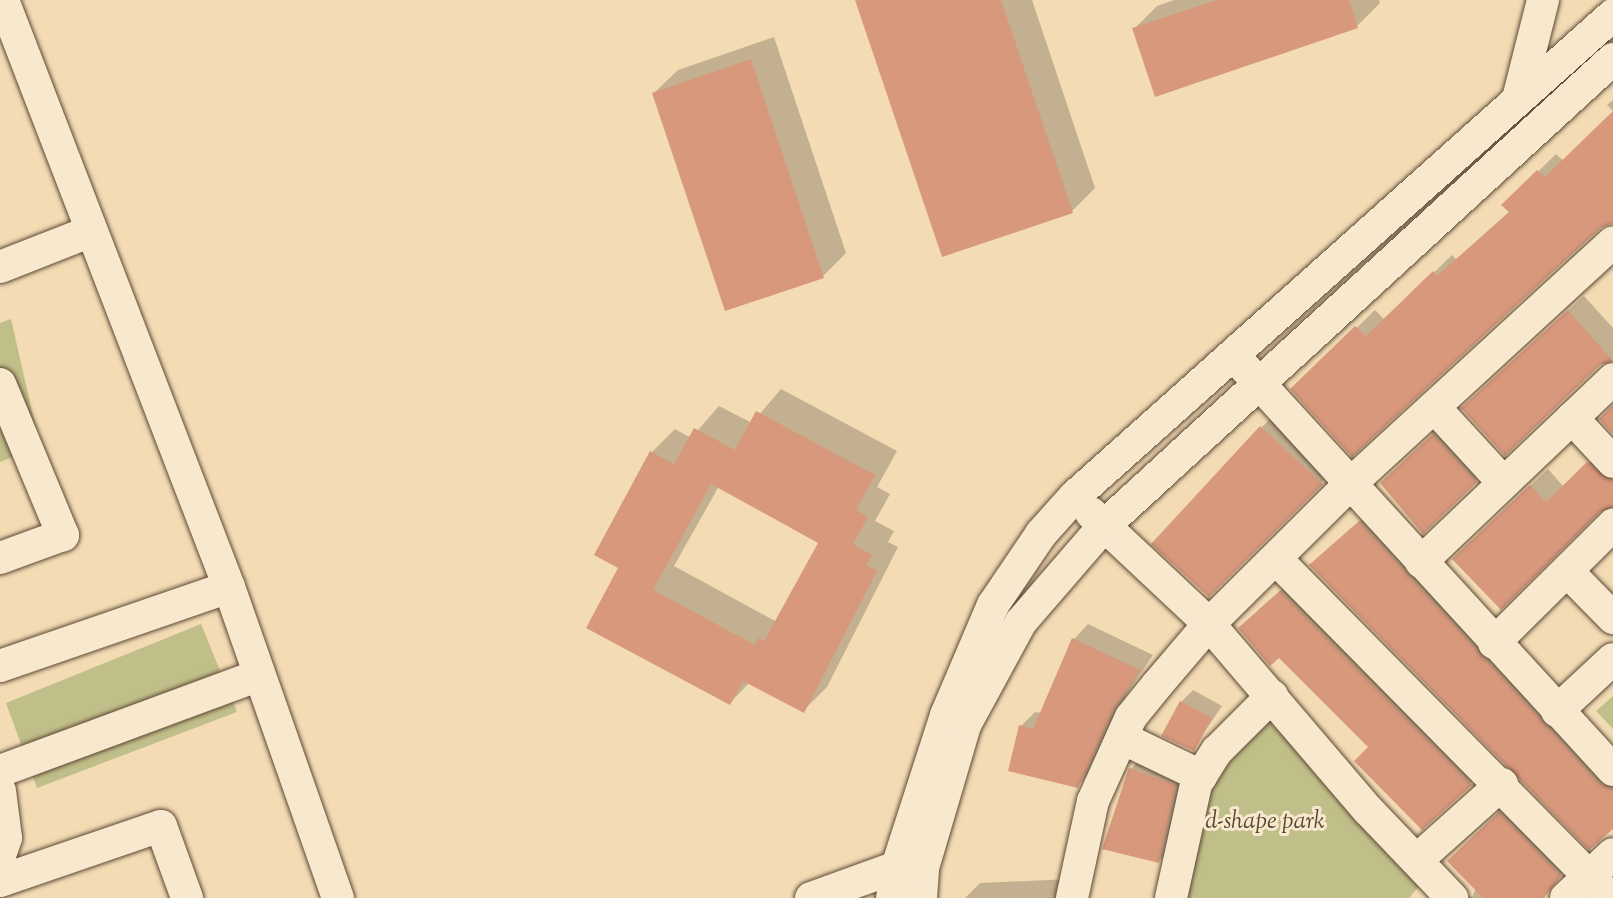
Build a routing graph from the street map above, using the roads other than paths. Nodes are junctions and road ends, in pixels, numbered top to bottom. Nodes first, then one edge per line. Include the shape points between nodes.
1 (3, 0) edge
2 (1543, 0) edge
3 (1613, 15) edge
4 (6, 33) edge
5 (1613, 59) edge
6 (1518, 99) junction
7 (89, 232) junction
8 (1613, 242) edge
9 (0, 267) edge
10 (1232, 355) junction
11 (1613, 379) edge
12 (1259, 383) junction
13 (0, 384) edge
14 (1434, 407) junction
15 (1572, 418) junction
16 (7, 424) edge
17 (1613, 462) edge
18 (1504, 483) junction
19 (1348, 486) junction
20 (1075, 496) junction
21 (1613, 525) edge
22 (1104, 526) junction
23 (0, 558) edge
24 (1277, 560) junction
25 (1421, 562) junction
26 (1567, 571) junction
27 (229, 587) junction
28 (1613, 618) edge
29 (1209, 624) junction
30 (1494, 643) junction
31 (1613, 659) edge
32 (0, 666) edge
33 (259, 675) junction
34 (1272, 696) junction
35 (1557, 711) junction
36 (1122, 738) junction
37 (1613, 770) edge
38 (0, 771) edge
39 (1201, 776) junction
40 (1502, 784) junction
41 (0, 791) edge
42 (1613, 854) edge
43 (0, 855) edge
44 (1417, 860) junction
45 (0, 881) edge
46 (908, 883) edge
47 (1600, 887) edge
48 (187, 898) edge
49 (338, 898) edge
50 (811, 898) edge
51 (1072, 898) edge
52 (1171, 898) edge
53 (1452, 898) edge
54 (1566, 898) edge

1 - 4 street
2 - 6 street
3 - 6 street
4 - 7 street
5 - 12 street
6 - 10 street
7 - 9 street
7 - 27 street
8 - 14 street
10 - 12 street
10 - 20 street
11 - 15 street
12 - 19 street
12 - 22 street
13 - 16 street
14 - 18 street
14 - 19 street
15 - 17 street
15 - 18 street
16 - 23 street via 63,535
18 - 25 street
19 - 24 street
19 - 25 street
20 - 22 street
20 - 46 street via 1041,534 993,605 946,715
21 - 26 street
22 - 29 street
22 - 46 street via 1021,622 965,725
24 - 29 street
24 - 40 street
25 - 30 street
26 - 28 street
26 - 30 street
27 - 32 street
27 - 33 street
29 - 34 street
29 - 36 street via 1131,717
30 - 35 street
31 - 35 street
33 - 38 street
33 - 49 street
34 - 39 street via 1217,751
34 - 44 street
35 - 37 street
36 - 39 street
36 - 51 street via 1093,801
39 - 52 street via 1171,879
40 - 44 street
40 - 47 street
41 - 43 street via 6,838
42 - 47 street
44 - 53 street
45 - 48 street via 161,826
46 - 50 street
47 - 54 street

